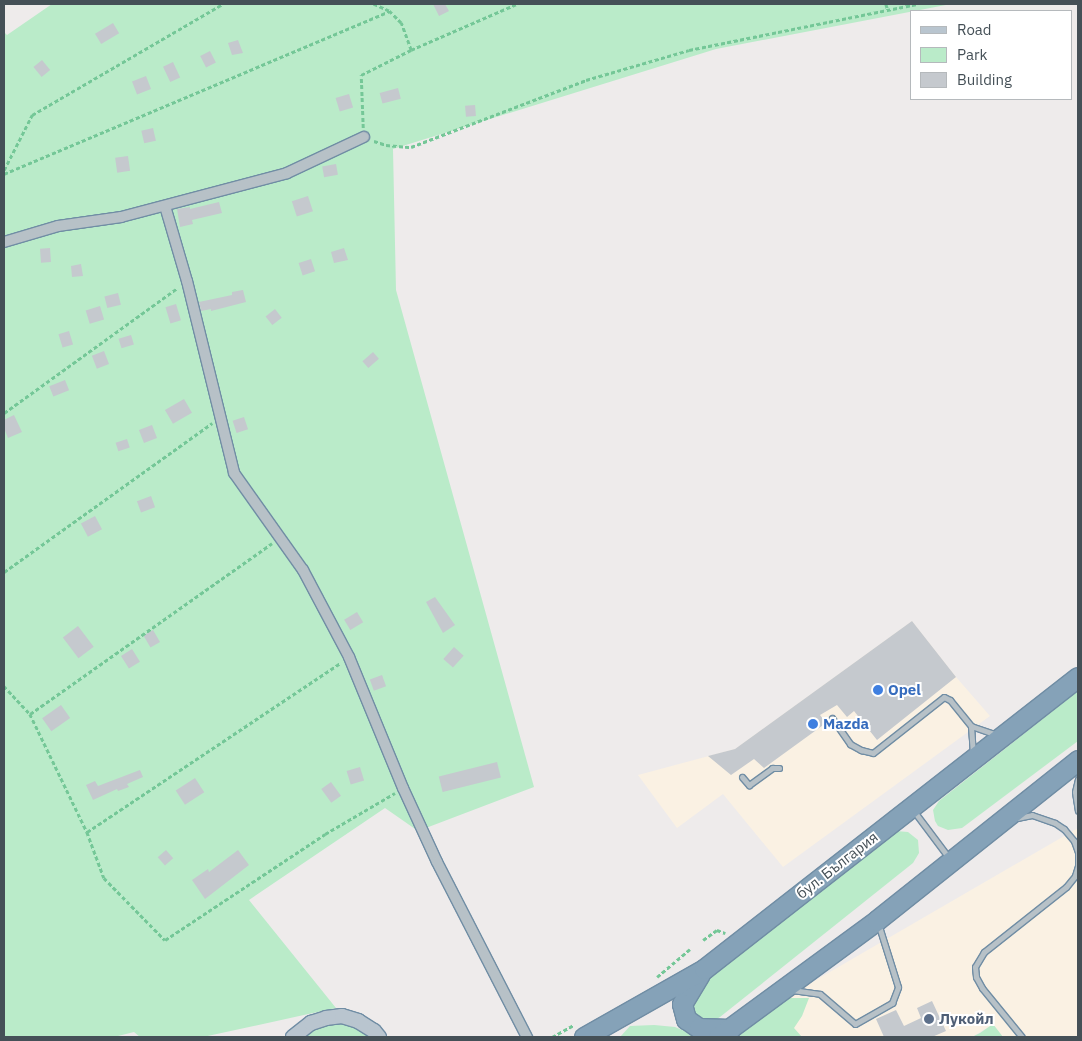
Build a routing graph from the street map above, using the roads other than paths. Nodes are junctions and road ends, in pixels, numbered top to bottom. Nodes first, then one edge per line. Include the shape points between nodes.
1 (364, 137) road end
2 (165, 206) junction
3 (4, 242) edge
4 (1078, 677) edge
5 (832, 718) dead end
6 (971, 726) junction
7 (1005, 735) junction
8 (1078, 760) edge
9 (970, 763) junction
10 (779, 768) dead end
11 (742, 777) dead end
12 (1078, 779) edge
13 (911, 808) junction
14 (1078, 812) edge
15 (985, 834) junction
16 (952, 862) junction
17 (877, 920) junction
18 (704, 968) junction
19 (786, 989) junction
20 (724, 1033) edge
21 (293, 1037) edge
22 (379, 1037) edge
23 (527, 1037) edge
24 (584, 1037) edge
25 (1022, 1037) edge

1 - 2 street via 287,173
2 - 3 street via 121,217 58,226
2 - 23 street via 234,472 303,570 350,657 437,862
4 - 7 highway, бул. България
5 - 6 lane via 850,744 872,753 944,696
6 - 7 lane
6 - 9 lane via 973,752
7 - 9 highway, бул. България
8 - 15 highway
9 - 13 highway, бул. България
10 - 11 lane via 772,768 749,785
12 - 14 lane via 1075,792
13 - 16 lane
13 - 18 highway, бул. България
15 - 16 highway
15 - 25 lane via 1020,816 1032,815 1064,829 1078,852 1075,876 1066,887 984,952 975,967 982,988
16 - 17 highway
17 - 19 highway
17 - 19 lane via 898,987 892,1003 855,1024 820,994
18 - 20 highway via 686,995 683,1012 692,1025
18 - 24 highway, бул. България
19 - 20 highway
21 - 22 main road via 312,1023 342,1016 358,1021

